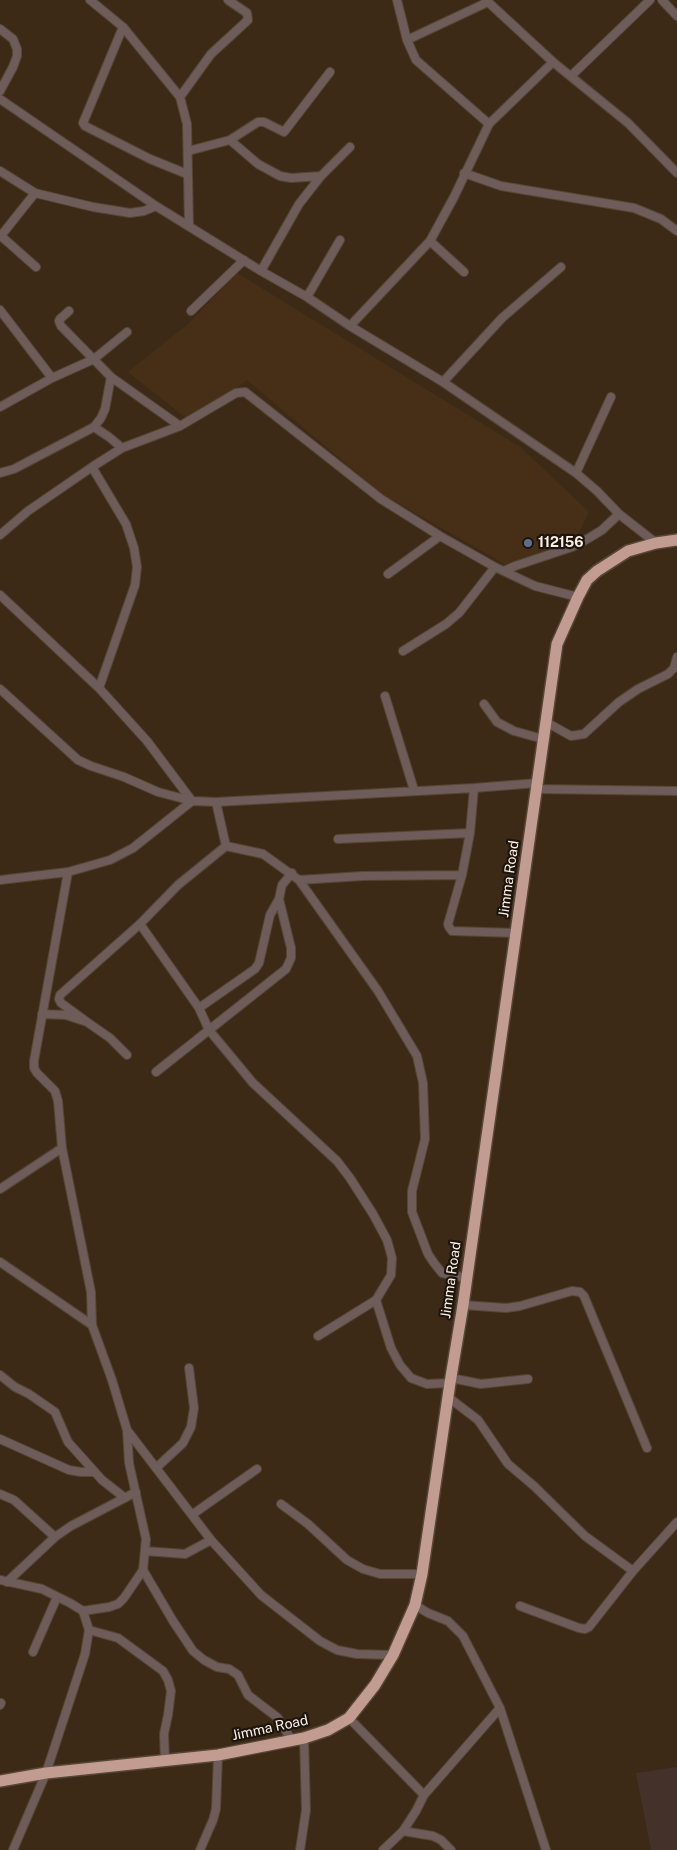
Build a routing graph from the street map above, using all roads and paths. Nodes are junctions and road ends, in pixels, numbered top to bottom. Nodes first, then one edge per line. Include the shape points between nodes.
1 (90, 0) edge
2 (228, 0) edge
3 (397, 0) edge
4 (650, 0) edge
5 (662, 0) edge
6 (487, 1) edge
7 (677, 16) edge
8 (124, 27) junction
9 (0, 29) edge
10 (407, 40) junction
11 (553, 62) junction
12 (330, 72) dead end
13 (571, 76) junction
14 (0, 91) edge
15 (180, 97) junction
16 (0, 99) edge
17 (489, 124) junction
18 (230, 140) junction
19 (350, 147) dead end
20 (188, 151) junction
21 (0, 172) edge
22 (677, 172) edge
23 (464, 173) junction
24 (187, 174) junction
25 (321, 176) junction
26 (35, 193) junction
27 (156, 206) junction
28 (189, 226) junction
29 (677, 231) edge
30 (0, 237) edge
31 (340, 240) dead end
32 (430, 241) junction
33 (244, 260) junction
34 (36, 267) dead end
35 (561, 267) dead end
36 (261, 271) junction
37 (464, 272) dead end
38 (307, 297) junction
39 (0, 310) edge
40 (69, 311) dead end
41 (191, 312) dead end
42 (350, 326) junction
43 (127, 332) dead end
44 (94, 358) junction
45 (111, 377) junction
46 (52, 378) junction
47 (443, 382) junction
48 (611, 397) dead end
49 (0, 407) edge
50 (180, 426) junction
51 (94, 427) junction
52 (122, 448) junction
53 (92, 467) junction
54 (576, 472) junction
55 (0, 473) edge
56 (619, 514) junction
57 (0, 535) edge
58 (440, 536) junction
59 (677, 540) edge
60 (656, 543) junction
61 (495, 567) junction
62 (504, 571) junction
63 (388, 574) dead end
64 (0, 595) edge
65 (578, 597) junction
66 (403, 651) dead end
67 (677, 657) edge
68 (99, 688) junction
69 (0, 689) edge
70 (385, 696) dead end
71 (484, 704) dead end
72 (546, 722) junction
73 (543, 739) junction
74 (536, 786) junction
75 (474, 788) junction
76 (414, 790) junction
77 (677, 790) edge
78 (192, 801) junction
79 (216, 802) junction
80 (470, 834) junction
81 (338, 839) dead end
82 (226, 846) junction
83 (68, 872) junction
84 (292, 873) junction
85 (462, 875) junction
86 (0, 880) edge
87 (300, 880) junction
88 (279, 899) junction
89 (140, 924) junction
90 (516, 933) junction
91 (198, 1008) junction
92 (42, 1014) junction
93 (87, 1022) junction
94 (209, 1030) junction
95 (127, 1055) dead end
96 (156, 1072) dead end
97 (62, 1148) junction
98 (0, 1189) edge
99 (0, 1262) edge
100 (467, 1278) junction
101 (376, 1300) junction
102 (463, 1305) junction
103 (92, 1325) junction
104 (318, 1336) dead end
105 (190, 1368) dead end
106 (0, 1375) edge
107 (528, 1379) dead end
108 (450, 1381) junction
109 (448, 1397) junction
110 (127, 1430) junction
111 (0, 1439) edge
112 (646, 1448) dead end
113 (156, 1468) junction
114 (257, 1469) dead end
115 (95, 1472) junction
116 (136, 1492) junction
117 (0, 1494) edge
118 (124, 1498) junction
119 (281, 1504) dead end
120 (193, 1514) junction
121 (677, 1522) edge
122 (55, 1537) junction
123 (211, 1540) junction
124 (145, 1551) junction
125 (143, 1570) junction
126 (633, 1571) junction
127 (422, 1574) junction
128 (2, 1580) edge
129 (57, 1596) junction
130 (415, 1605) junction
131 (520, 1606) dead end
132 (82, 1611) junction
133 (89, 1630) junction
134 (33, 1652) dead end
135 (393, 1656) junction
136 (500, 1708) junction
137 (349, 1718) junction
138 (304, 1738) junction
139 (292, 1740) junction
140 (218, 1755) junction
141 (165, 1761) junction
142 (46, 1773) junction
143 (0, 1781) edge
144 (424, 1795) junction
145 (403, 1831) junction
146 (13, 1850) edge
147 (200, 1850) edge
148 (300, 1850) edge
149 (383, 1850) edge
150 (451, 1850) edge
151 (546, 1850) edge

1 - 8 street
2 - 15 street via 247,13 248,20 211,54
3 - 10 street
4 - 13 street
5 - 7 street
6 - 10 street
6 - 11 street
8 - 15 street
8 - 24 street via 83,122 85,126 150,159
9 - 14 street via 13,39 17,49 13,67
10 - 17 street via 416,60
11 - 13 street
11 - 17 street
12 - 18 street via 287,131 281,132 258,122
13 - 22 street via 628,123
15 - 20 street via 187,124
16 - 27 street
17 - 23 street
18 - 20 street
18 - 25 street via 258,164 280,176
19 - 25 street
20 - 24 street
21 - 26 street
23 - 29 street via 501,186 634,208 661,219
23 - 32 street
24 - 28 street
25 - 36 street via 299,204
26 - 27 street via 130,213
26 - 30 street
27 - 28 street
28 - 33 street
30 - 34 street
31 - 38 street
32 - 37 street
32 - 42 street
33 - 36 street
33 - 41 street
35 - 47 street via 502,318
36 - 38 street
38 - 42 street
39 - 46 street
40 - 44 street via 59,323
42 - 47 street
43 - 44 street
44 - 45 street
44 - 46 street
45 - 50 street
45 - 51 street via 105,409
46 - 49 street
47 - 54 street
48 - 54 street
50 - 52 street
50 - 58 street via 236,393 245,392 381,499
51 - 52 street
51 - 55 street via 14,469
52 - 53 street
53 - 57 street via 28,511
53 - 68 street via 126,524 137,567 135,585
54 - 56 street
56 - 60 street
56 - 62 street via 602,530 580,543
58 - 61 street
58 - 63 street
59 - 60 highway, Jimma Road
60 - 65 highway, Jimma Road via 628,552 604,567 587,580
61 - 62 street
61 - 66 street via 459,613
62 - 65 street via 543,589
64 - 68 street
65 - 72 highway, Jimma Road via 557,644
67 - 72 street via 668,674 619,702 584,734 571,736
68 - 78 street via 147,741
69 - 78 street via 78,760 158,792
70 - 76 street
71 - 73 street via 497,722 514,731
72 - 73 highway, Jimma Road
73 - 74 highway, Jimma Road
74 - 75 street
74 - 77 street
74 - 90 highway, Jimma Road
75 - 76 street
75 - 80 street
76 - 79 street
78 - 79 street
78 - 83 street via 133,848 110,860
79 - 82 street
80 - 81 street
80 - 85 street
82 - 84 street via 263,854
82 - 89 street via 178,885
83 - 86 street
83 - 92 street
84 - 87 street
84 - 88 street via 282,885
85 - 87 street
85 - 90 street via 448,924 452,931
87 - 100 street via 417,1056 423,1082 425,1139 412,1191 412,1212 428,1254 442,1273
88 - 91 street via 270,915 255,969
88 - 94 street via 291,948 286,970
89 - 91 street
89 - 93 street via 60,995 61,1004
90 - 100 highway, Jimma Road
91 - 94 street
92 - 93 street via 66,1015
92 - 97 street via 34,1068 56,1096
93 - 95 street
94 - 96 street
94 - 101 street via 253,1083 337,1162 373,1214 387,1240 392,1258 391,1275
97 - 98 street
97 - 103 street via 91,1292
99 - 103 street
100 - 102 highway, Jimma Road
101 - 104 street
101 - 108 street via 387,1337 400,1365 411,1378 426,1384
102 - 108 highway, Jimma Road
102 - 112 street via 506,1308 572,1291 580,1292
103 - 110 street
105 - 113 street via 194,1408 191,1426 183,1443
106 - 115 street via 55,1412 68,1442
107 - 108 street via 481,1384
108 - 109 highway, Jimma Road
109 - 126 street via 478,1420 513,1468 585,1536
109 - 127 highway, Jimma Road
110 - 113 street
110 - 116 street via 129,1463
111 - 115 street via 68,1470
113 - 120 street
114 - 120 street
115 - 118 street
116 - 118 street
116 - 124 street via 146,1539
117 - 122 street via 14,1500
118 - 122 street
119 - 127 street via 363,1569 380,1574
120 - 123 street
121 - 126 street
122 - 128 street
123 - 124 street via 185,1554
123 - 135 street via 261,1595 320,1641 346,1653
124 - 125 street
125 - 132 street via 118,1604
125 - 139 street via 172,1622 193,1651 217,1667 238,1675 248,1695 278,1718
126 - 131 street via 589,1628
127 - 130 highway, Jimma Road
128 - 129 street via 42,1589
129 - 132 street
129 - 134 street
130 - 135 highway, Jimma Road
130 - 136 street via 448,1620 457,1628
132 - 133 street
133 - 141 street via 118,1638 162,1671 168,1680 171,1691 164,1734
133 - 142 street via 85,1654
135 - 137 highway, Jimma Road
136 - 144 street
136 - 151 street
137 - 138 highway, Jimma Road
137 - 144 street
138 - 139 highway, Jimma Road
138 - 148 street via 306,1810
139 - 140 highway, Jimma Road
140 - 141 highway, Jimma Road
140 - 147 street via 214,1820
141 - 142 highway, Jimma Road
142 - 143 highway, Jimma Road
142 - 146 street
144 - 145 street
145 - 149 street
145 - 150 street via 441,1840

